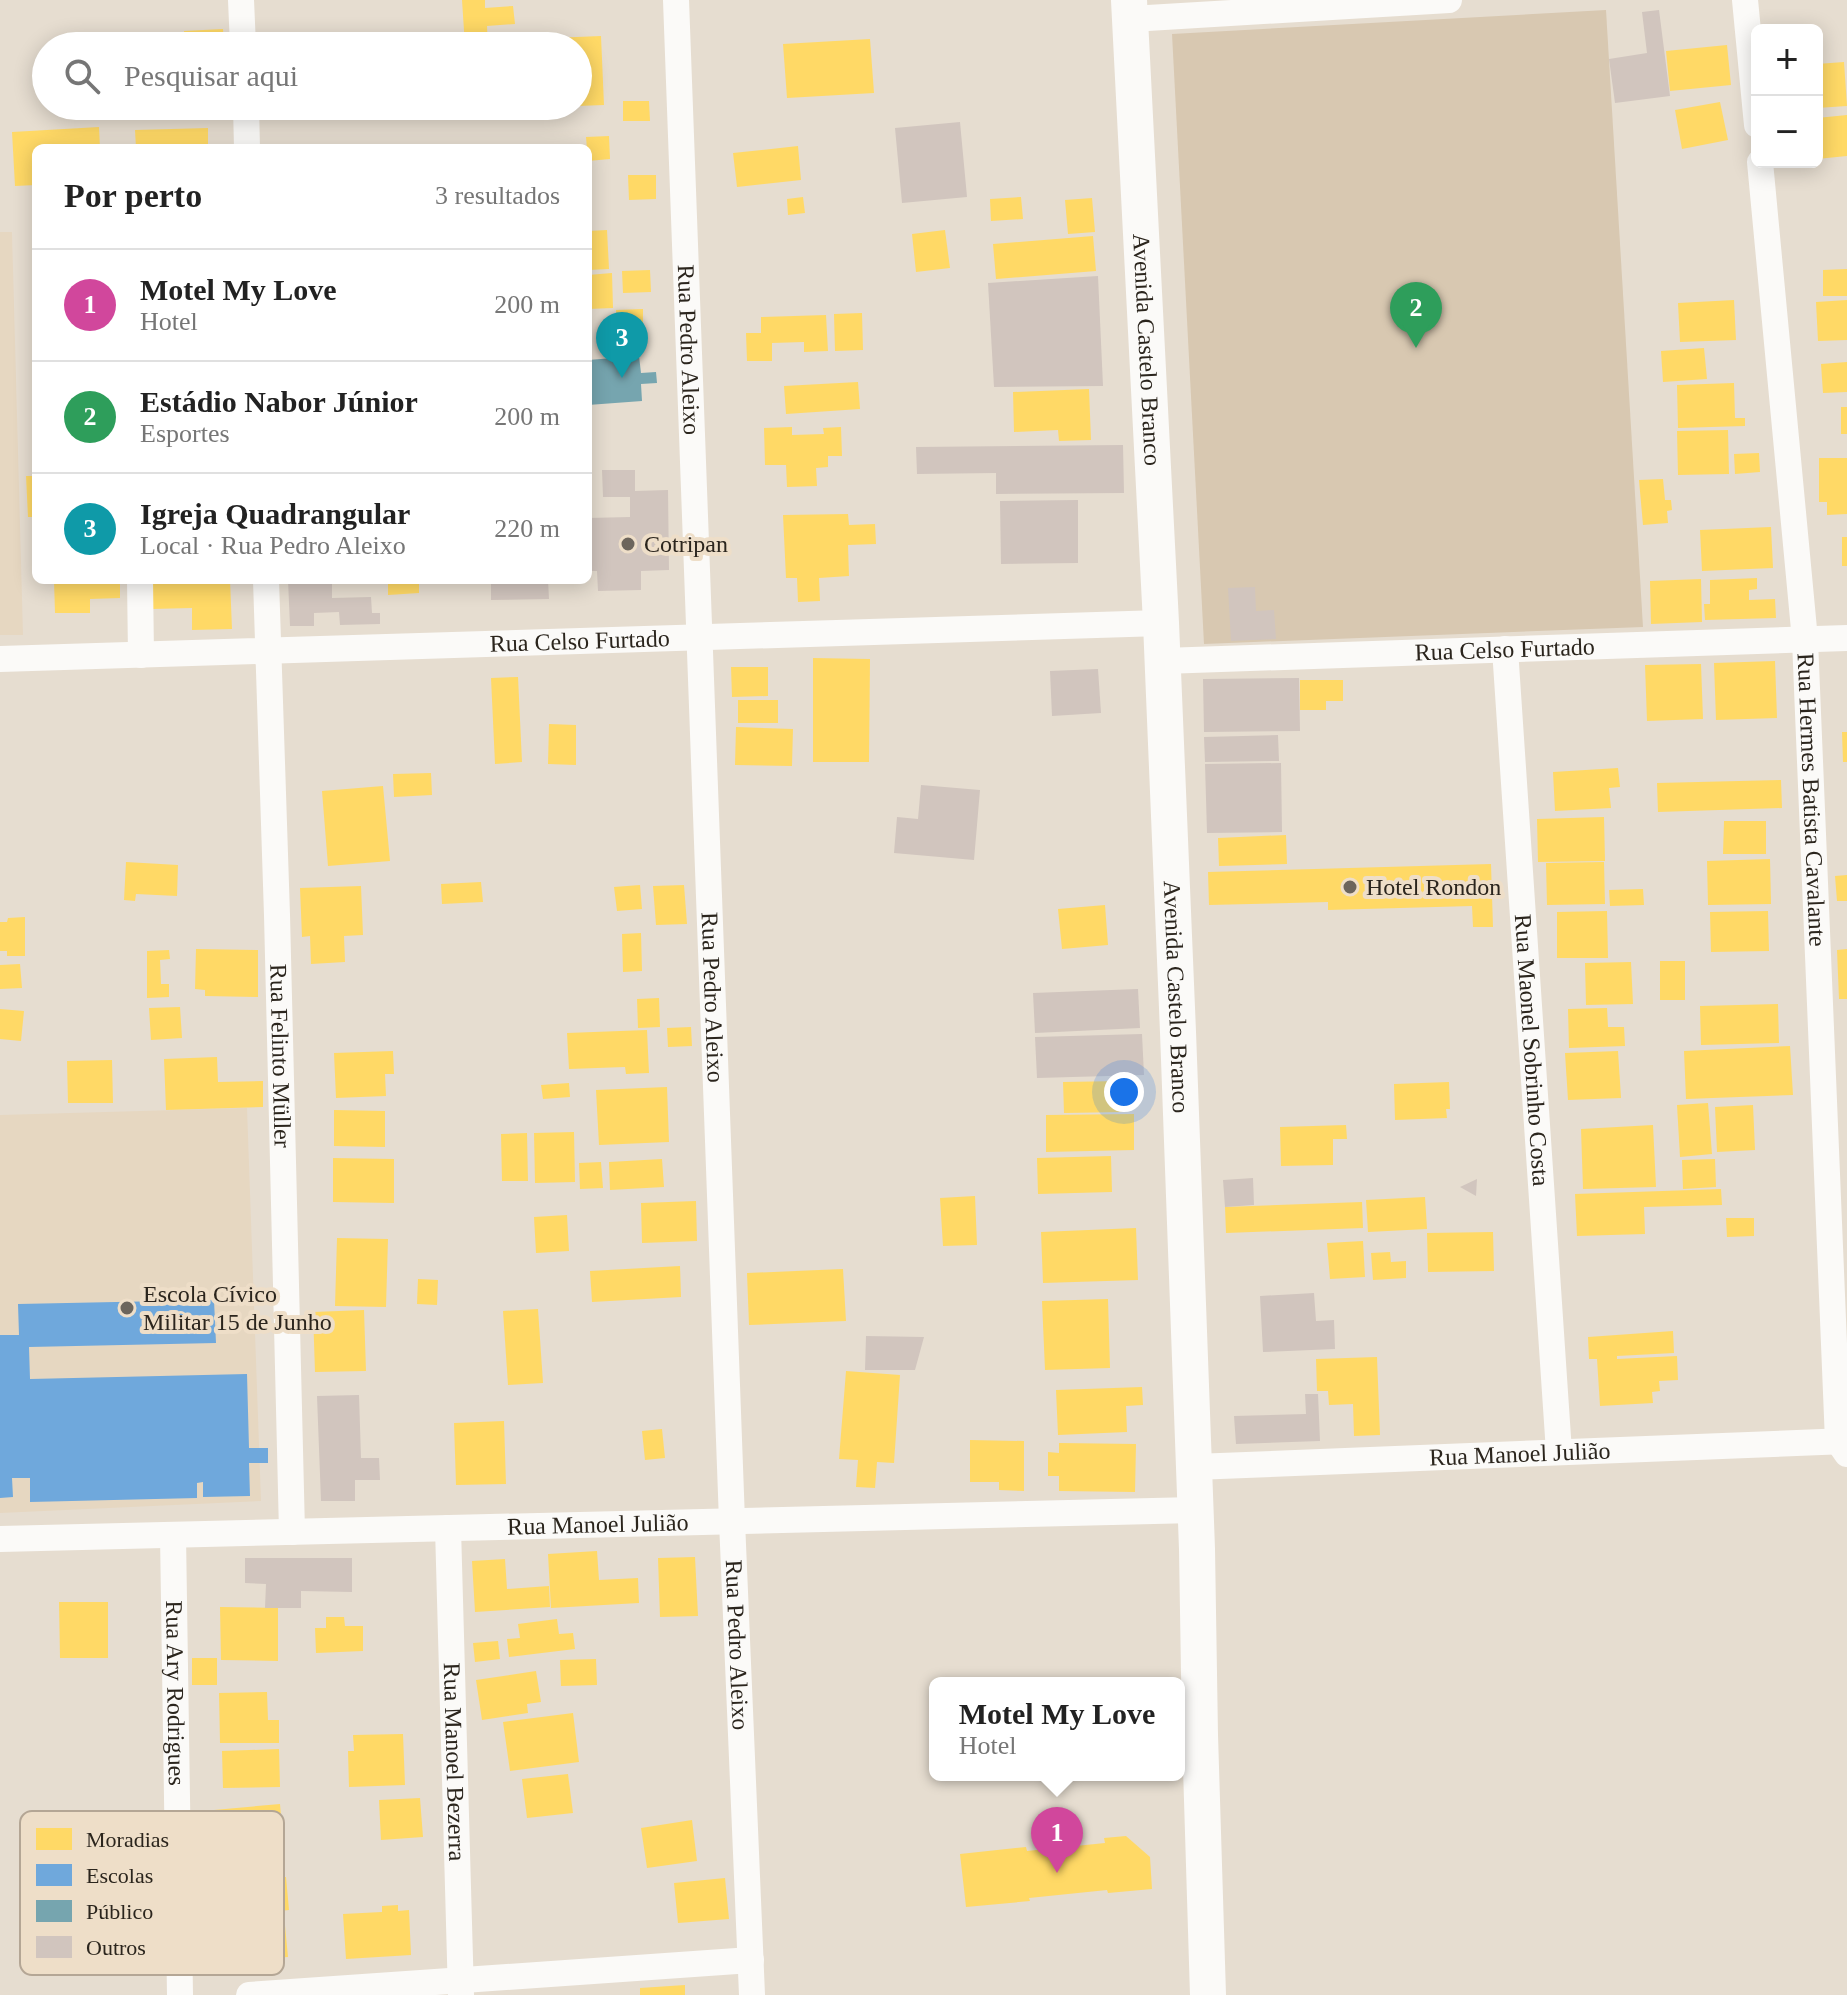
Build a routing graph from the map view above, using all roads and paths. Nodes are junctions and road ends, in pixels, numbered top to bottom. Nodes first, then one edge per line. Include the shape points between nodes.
1 (241, 0) edge
2 (676, 0) edge
3 (1449, 0) edge
4 (1745, 0) edge
5 (1130, 10) edge
6 (242, 32) edge
7 (1754, 96) edge
8 (246, 120) edge
9 (247, 144) edge
10 (1761, 168) edge
11 (140, 584) edge
12 (266, 584) edge
13 (1161, 623) junction
14 (1847, 638) edge
15 (700, 639) junction
16 (1805, 640) junction
17 (1505, 649) junction
18 (269, 651) junction
19 (141, 655) junction
20 (0, 659) edge
21 (1163, 661) junction
22 (1844, 1445) edge
23 (1559, 1452) junction
24 (1194, 1467) junction
25 (1195, 1510) junction
26 (732, 1521) junction
27 (448, 1528) junction
28 (292, 1532) junction
29 (173, 1535) junction
30 (0, 1539) edge
31 (177, 1811) edge
32 (751, 1960) junction
33 (180, 1975) edge
34 (461, 1988) edge
35 (180, 1995) edge
36 (249, 1995) edge
37 (752, 1995) edge
38 (1208, 1995) edge

1 - 6 street
2 - 15 street, Rua Pedro Aleixo
3 - 5 street
4 - 7 street
5 - 13 highway, Avenida Castelo Branco
8 - 9 street
10 - 16 street, Rua Hermes Batista Cavalante
11 - 19 street
12 - 18 street, Rua Felinto Müller
13 - 15 street, Rua Celso Furtado
13 - 21 highway, Avenida Castelo Branco
14 - 16 street, Rua Celso Furtado
15 - 18 street, Rua Celso Furtado
15 - 26 street, Rua Pedro Aleixo
16 - 17 street, Rua Celso Furtado
16 - 22 street, Rua Hermes Batista Cavalante
17 - 21 street, Rua Celso Furtado
17 - 23 street, Rua Maonel Sobrinho Costa
18 - 19 street, Rua Celso Furtado
18 - 28 street, Rua Felinto Müller
19 - 20 street, Rua Celso Furtado
21 - 24 highway, Avenida Castelo Branco
22 - 23 street, Rua Manoel Julião
23 - 24 street, Rua Manoel Julião
24 - 25 highway, Avenida Castelo Branco
25 - 26 street, Rua Manoel Julião
25 - 38 highway, Avenida Castelo Branco
26 - 27 street, Rua Manoel Julião
26 - 32 street, Rua Pedro Aleixo
27 - 28 street, Rua Manoel Julião
27 - 34 street, Rua Manoel Bezerra
28 - 29 street, Rua Manoel Julião
29 - 30 street, Rua Manoel Julião
29 - 31 street, Rua Ary Rodrigues
32 - 34 street
32 - 37 street, Rua Pedro Aleixo
33 - 35 street, Rua Ary Rodrigues
34 - 36 street

